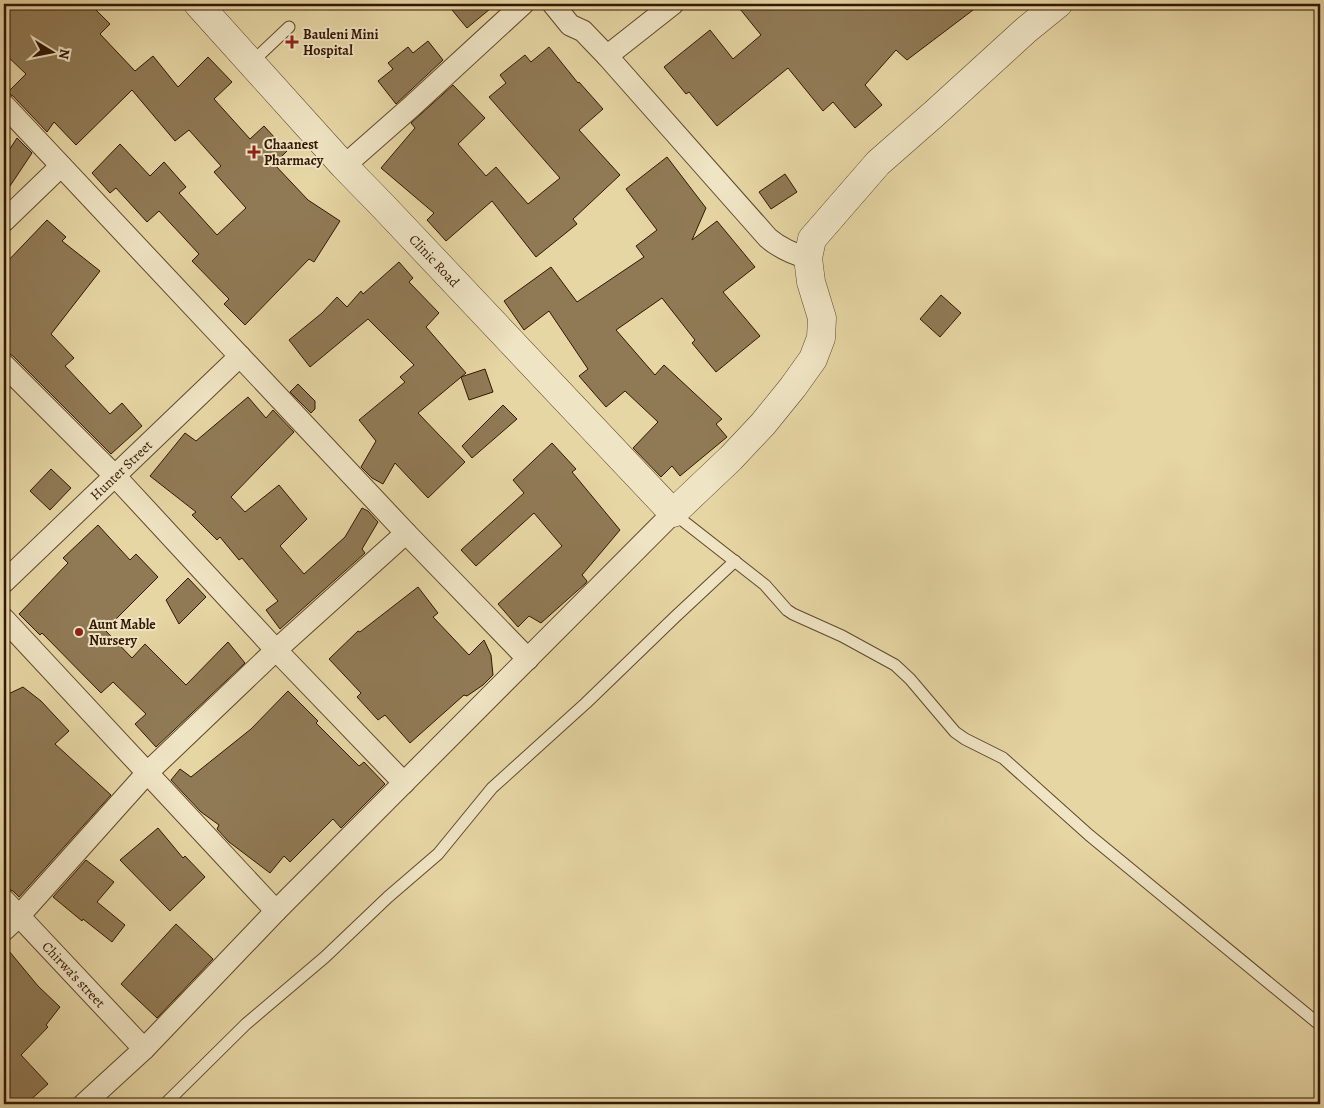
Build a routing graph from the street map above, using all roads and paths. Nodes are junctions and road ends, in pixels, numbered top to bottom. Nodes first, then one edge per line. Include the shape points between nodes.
1 (198, 4) edge
2 (523, 4) edge
3 (553, 4) edge
4 (673, 4) edge
5 (1058, 4) edge
6 (288, 27) dead end
7 (608, 56) junction
8 (251, 63) junction
9 (4, 105) edge
10 (61, 166) junction
11 (344, 166) junction
12 (4, 221) edge
13 (808, 258) junction
14 (240, 356) junction
15 (4, 365) edge
16 (115, 476) junction
17 (673, 514) junction
18 (406, 533) junction
19 (735, 561) junction
20 (4, 582) edge
21 (4, 619) edge
22 (276, 650) junction
23 (528, 659) junction
24 (147, 773) junction
25 (404, 783) junction
26 (4, 900) edge
27 (276, 911) junction
28 (11, 923) edge
29 (1320, 1025) edge
30 (144, 1049) junction
31 (84, 1104) edge
32 (165, 1104) edge

1 - 8 street, Clinic Road
2 - 11 street
3 - 7 street via 570,25 583,31
4 - 7 street
5 - 13 street via 878,163 812,239
6 - 8 lane
7 - 13 street via 768,238 793,254
8 - 11 street, Clinic Road
9 - 10 street
10 - 12 street
10 - 14 street
11 - 17 street, Clinic Road
13 - 17 street via 811,282 822,318 813,360 763,424
14 - 16 street, Hunter Street
14 - 18 street
15 - 16 street
16 - 20 street, Hunter Street
16 - 22 street
17 - 19 lane
17 - 23 street
18 - 22 street
18 - 23 street
19 - 29 lane via 765,585 793,614 895,665 955,732 1003,758 1089,834
19 - 32 lane via 492,788 438,854 246,1024
21 - 24 street
22 - 24 street
22 - 25 street
23 - 25 street
24 - 27 street
24 - 28 street
25 - 27 street
26 - 28 street, Chirwa’s street
27 - 30 street
28 - 30 street, Chirwa’s street
30 - 31 street

